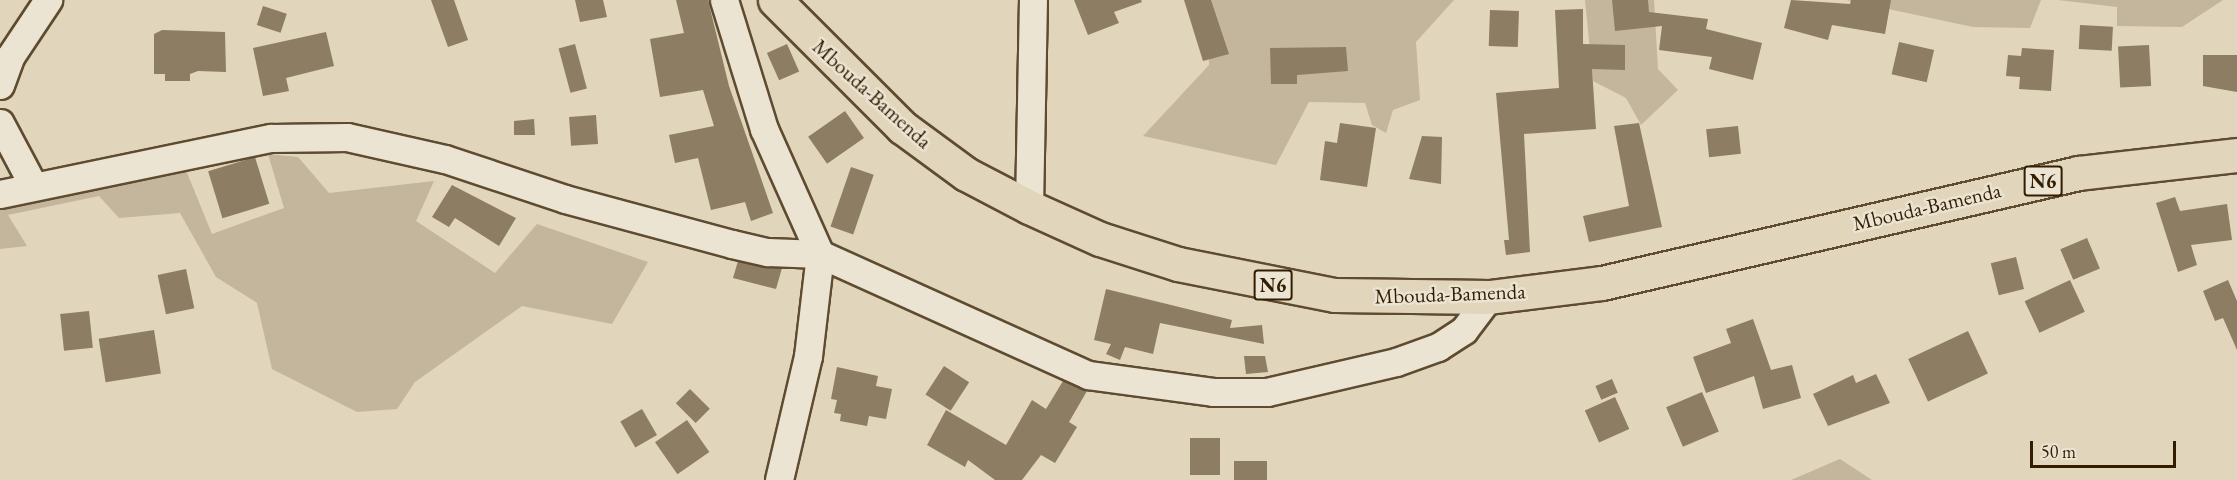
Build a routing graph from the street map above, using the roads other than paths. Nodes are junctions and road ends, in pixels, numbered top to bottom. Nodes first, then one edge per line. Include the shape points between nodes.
1 (48, 0) edge
2 (724, 0) edge
3 (775, 0) edge
4 (1033, 0) edge
5 (0, 85) edge
6 (0, 123) edge
7 (2237, 155) edge
8 (33, 185) junction
9 (0, 194) edge
10 (1029, 207) junction
11 (820, 254) junction
12 (1489, 297) junction
13 (779, 480) edge

1 - 5 street via 10,57
2 - 11 street via 764,129
3 - 10 highway, Mbouda-Bamenda / N6 via 902,127 966,174
4 - 10 street
6 - 8 street
7 - 12 highway, Mbouda-Bamenda / N6 via 2078,173 1602,283
8 - 9 street
8 - 11 street via 271,138 347,137 446,159 565,199 732,244
10 - 12 highway, Mbouda-Bamenda / N6 via 1100,239 1264,283 1335,296
11 - 12 street via 1088,375 1213,392 1267,392 1396,362 1438,347 1464,330
11 - 13 street via 808,356

